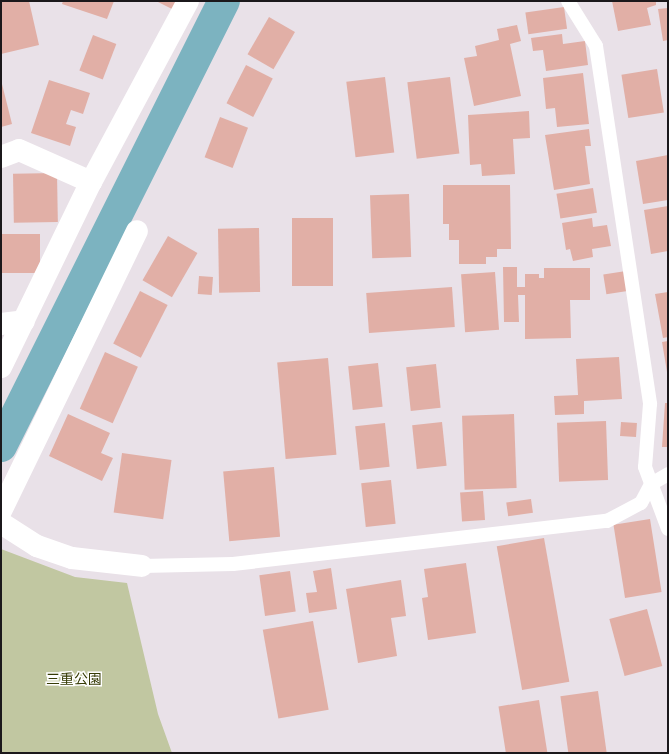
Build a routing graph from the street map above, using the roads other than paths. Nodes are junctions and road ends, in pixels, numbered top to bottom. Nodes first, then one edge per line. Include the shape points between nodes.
1 (188, 1) edge
2 (568, 1) edge
3 (1, 157) edge
4 (91, 182) junction
5 (137, 231) dead end
6 (24, 321) junction
7 (1, 324) edge
8 (1, 367) edge
9 (668, 474) edge
10 (651, 484) junction
11 (1, 511) edge
12 (1, 522) edge
13 (668, 529) edge
14 (142, 566) joint

1 - 4 street
2 - 10 lane via 596,46 650,404 645,467
3 - 4 street via 19,150
4 - 6 street
5 - 11 street
6 - 7 street
6 - 8 street
9 - 10 lane
10 - 13 lane
10 - 14 lane via 641,503 607,521 233,564
12 - 14 street via 37,546 72,558

